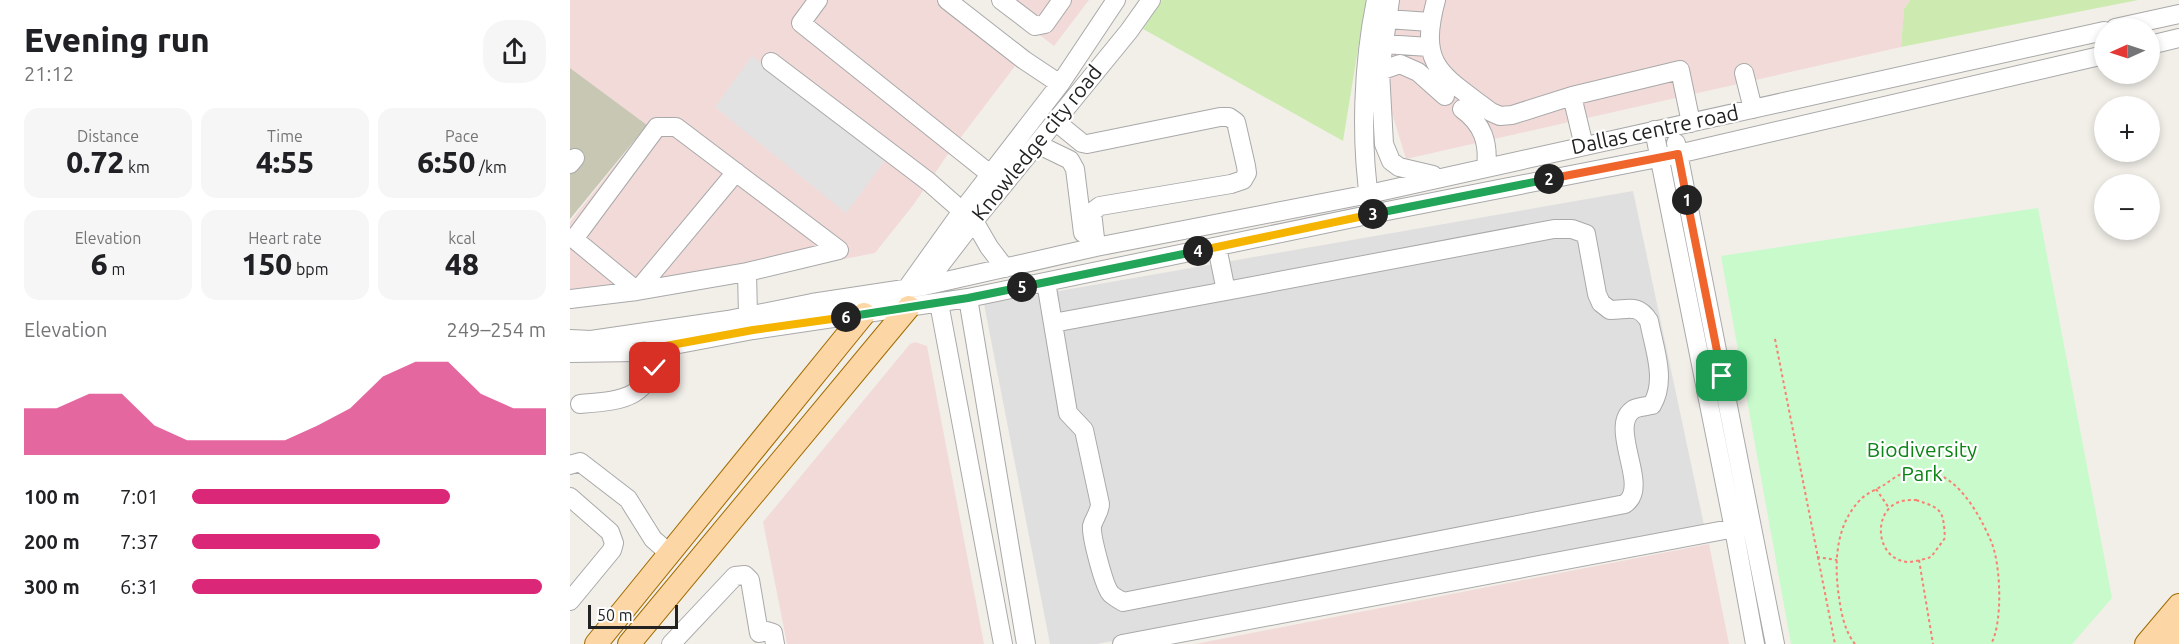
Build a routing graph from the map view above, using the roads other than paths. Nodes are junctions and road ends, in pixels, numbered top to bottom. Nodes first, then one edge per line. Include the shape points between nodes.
1 (818, 0) edge
2 (947, 0) edge
3 (1001, 0) edge
4 (1062, 0) edge
5 (1116, 0) edge
6 (1151, 0) edge
7 (1376, 0) edge
8 (1390, 0) edge
9 (1436, 0) edge
10 (2179, 14) edge
11 (2160, 18) edge
12 (1387, 19) junction
13 (1430, 22) junction
14 (2094, 33) edge
15 (2179, 38) edge
16 (2160, 43) edge
17 (1384, 44) junction
18 (1429, 47) junction
19 (2094, 58) edge
20 (771, 62) dead end
21 (1380, 71) junction
22 (1744, 73) dead end
23 (1059, 84) junction
24 (1445, 96) dead end
25 (1572, 96) junction
26 (1462, 109) dead end
27 (1753, 109) junction
28 (1055, 121) junction
29 (1691, 123) junction
30 (1673, 127) junction
31 (1654, 130) junction
32 (1037, 144) junction
33 (1584, 146) junction
34 (1678, 154) junction
35 (1660, 157) junction
36 (1486, 168) junction
37 (736, 172) junction
38 (990, 174) junction
39 (1443, 176) junction
40 (1369, 194) junction
41 (1372, 214) junction
42 (968, 216) junction
43 (572, 241) edge
44 (1217, 247) junction
45 (1090, 249) junction
46 (1005, 268) junction
47 (747, 272) junction
48 (1046, 282) junction
49 (637, 291) junction
50 (1226, 291) junction
51 (913, 294) junction
52 (968, 298) junction
53 (570, 299) edge
54 (939, 303) junction
55 (864, 314) junction
56 (748, 316) junction
57 (1053, 323) junction
58 (678, 336) junction
59 (570, 339) edge
60 (660, 347) junction
61 (570, 353) edge
62 (580, 404) dead end
63 (775, 424) junction
64 (796, 443) junction
65 (570, 465) edge
66 (570, 497) edge
67 (1743, 527) junction
68 (670, 554) junction
69 (570, 601) edge
70 (2179, 605) edge
71 (2179, 632) edge
72 (596, 644) edge
73 (629, 644) edge
74 (671, 644) edge
75 (775, 644) edge
76 (1003, 644) edge
77 (1026, 644) edge
78 (1122, 644) edge
79 (1755, 644) edge
80 (1775, 644) edge
81 (2146, 644) edge
82 (2169, 644) edge

1 - 38 street via 801,23
2 - 23 street
3 - 4 street via 1035,26 1045,24
5 - 23 street, Knowledge city road
6 - 28 street, Knowledge city road
7 - 40 street via 1366,88
8 - 12 street
9 - 13 street
10 - 11 street
12 - 13 street
12 - 17 street
13 - 18 street
14 - 27 street, Dallas centre road
15 - 16 street
17 - 18 street
17 - 21 street
18 - 25 street via 1441,71 1500,116
19 - 34 street, Dallas centre road
20 - 42 street
21 - 24 street via 1400,64 1418,72
21 - 39 street via 1384,144 1391,161 1422,174
22 - 27 street
23 - 38 street, Knowledge city road
25 - 29 street via 1680,70
25 - 33 street
26 - 36 street via 1473,117 1486,141
27 - 29 street, Dallas centre road
28 - 32 street, Knowledge city road
28 - 45 street via 1088,144 1220,117 1236,122 1247,173 1243,180 1100,207 1092,212
29 - 30 street, Dallas centre road
30 - 31 street, Dallas centre road
30 - 34 street
31 - 33 street, Dallas centre road
31 - 35 street
32 - 42 street, Knowledge city road
32 - 45 street via 1070,160 1075,169
33 - 36 street, Dallas centre road
34 - 35 street, Dallas centre road
34 - 67 street
35 - 41 street, Dallas centre road
35 - 67 street
36 - 39 street, Dallas centre road
37 - 43 street via 676,127 657,127
37 - 47 street via 839,250
37 - 49 street
38 - 42 street, Knowledge city road
39 - 40 street, Dallas centre road
40 - 41 street
40 - 45 street, Dallas centre road
41 - 44 street, Dallas centre road
42 - 46 street
42 - 51 street, Knowledge city road
43 - 49 street
44 - 48 street, Dallas centre road
44 - 50 street
45 - 46 street, Dallas centre road
46 - 51 street, Dallas centre road
47 - 49 street
47 - 56 street
48 - 52 street, Dallas centre road
48 - 57 street
49 - 53 street
50 - 57 street
50 - 57 street via 1554,229 1586,234 1601,303 1610,310 1635,308 1644,312 1649,321 1660,383 1652,405 1634,409 1624,425 1632,497 1624,504 1123,602 1112,595 1100,568 1092,525 1100,504 1084,430 1068,413
51 - 54 street, Dallas centre road
51 - 55 street
51 - 56 street via 812,303
51 - 64 main road
52 - 54 street, Dallas centre road
52 - 77 street
54 - 76 street
55 - 58 street
55 - 63 main road
56 - 58 street
58 - 59 street
58 - 60 street
60 - 61 street via 637,352
60 - 62 street via 655,368 630,398
63 - 64 main road
63 - 68 main road
64 - 73 main road
65 - 68 street via 580,462 628,499 653,538
66 - 69 street via 610,532 614,543
67 - 78 street
67 - 79 street
67 - 80 street
68 - 72 main road
70 - 81 main road
71 - 82 main road
74 - 75 street via 735,576 745,574 750,580 759,633 773,633

